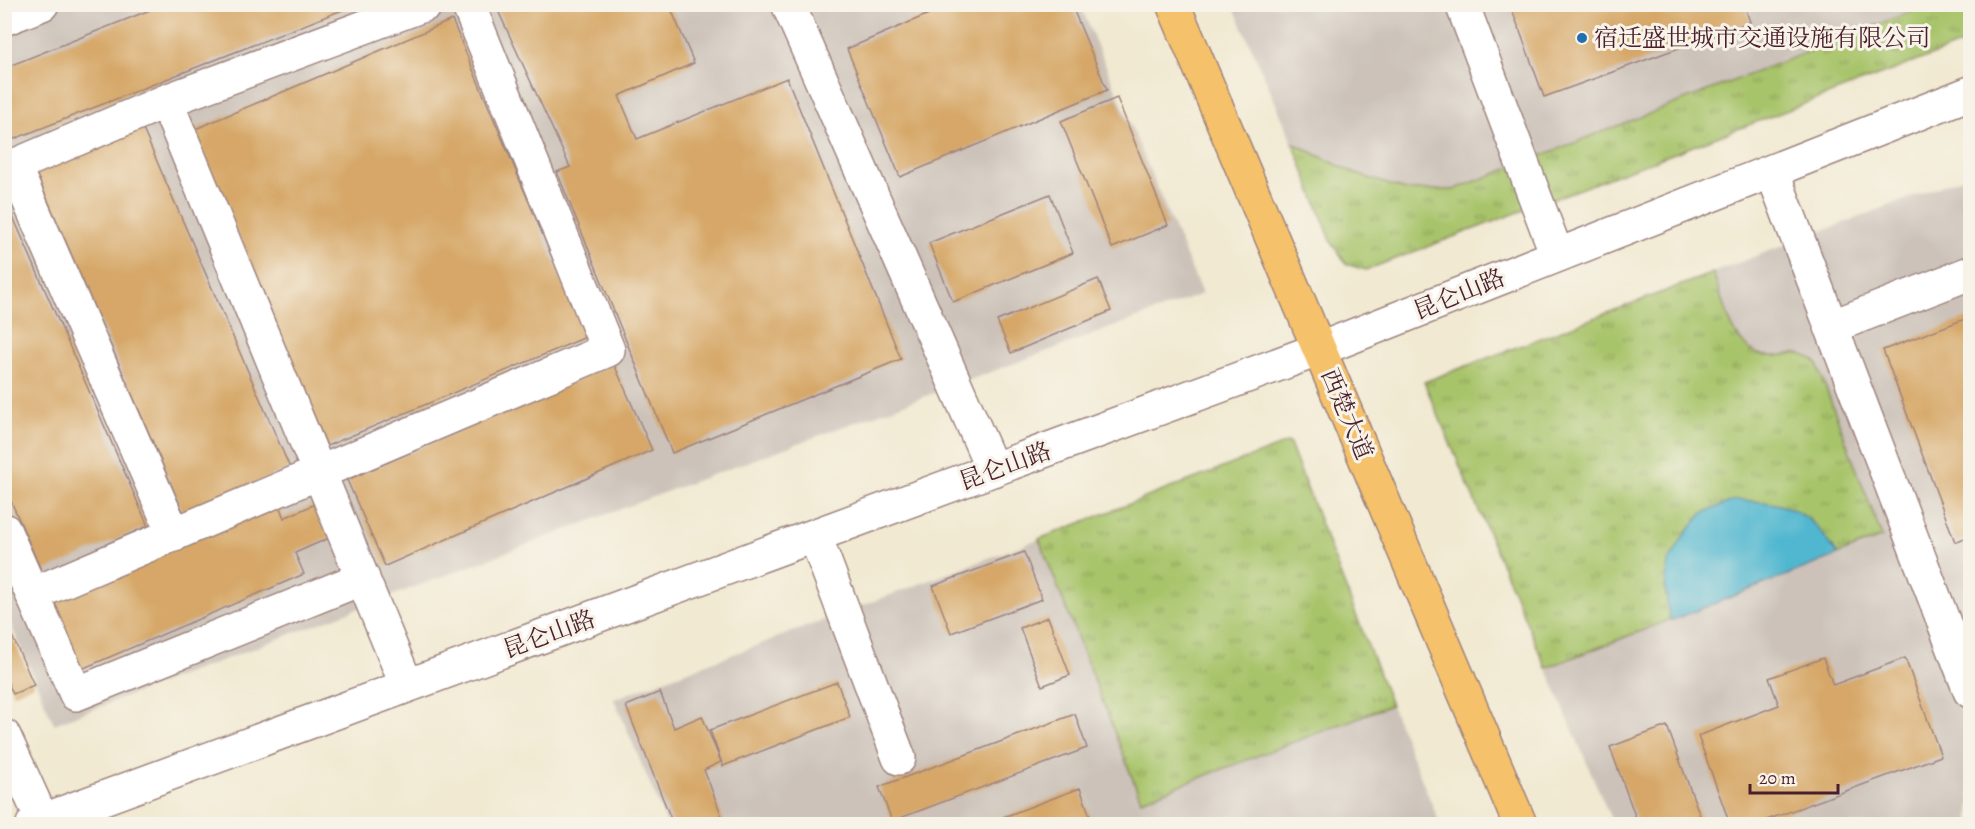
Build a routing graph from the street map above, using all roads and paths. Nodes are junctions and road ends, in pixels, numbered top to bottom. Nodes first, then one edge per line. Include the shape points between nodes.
1 (42, 4) edge
2 (426, 4) edge
3 (468, 4) edge
4 (788, 4) edge
5 (1173, 4) edge
6 (1462, 4) edge
7 (4, 19) edge
8 (1971, 93) edge
9 (166, 101) junction
10 (9, 168) edge
11 (1772, 171) junction
12 (1557, 255) junction
13 (1971, 273) edge
14 (1831, 327) junction
15 (1320, 349) junction
16 (993, 470) junction
17 (320, 474) junction
18 (4, 530) edge
19 (174, 535) junction
20 (815, 536) junction
21 (363, 578) junction
22 (33, 594) junction
23 (407, 686) junction
24 (1971, 691) edge
25 (4, 736) edge
26 (899, 758) dead end
27 (40, 823) edge
28 (1515, 823) edge

1 - 7 street
2 - 9 street
3 - 17 street via 608,350
4 - 16 street
5 - 15 main road, 西楚大道
6 - 12 street
8 - 11 street, 昆仑山路
9 - 10 street
9 - 17 street
10 - 19 street
11 - 12 street, 昆仑山路
11 - 14 street
12 - 15 street, 昆仑山路
13 - 14 street
14 - 24 street
15 - 16 street, 昆仑山路
15 - 28 main road, 西楚大道
16 - 20 street, 昆仑山路
17 - 19 street
17 - 21 street
18 - 22 street
19 - 22 street
20 - 23 street, 昆仑山路
20 - 26 street
21 - 22 street via 76,694
21 - 23 street
23 - 27 street, 昆仑山路
25 - 27 street

